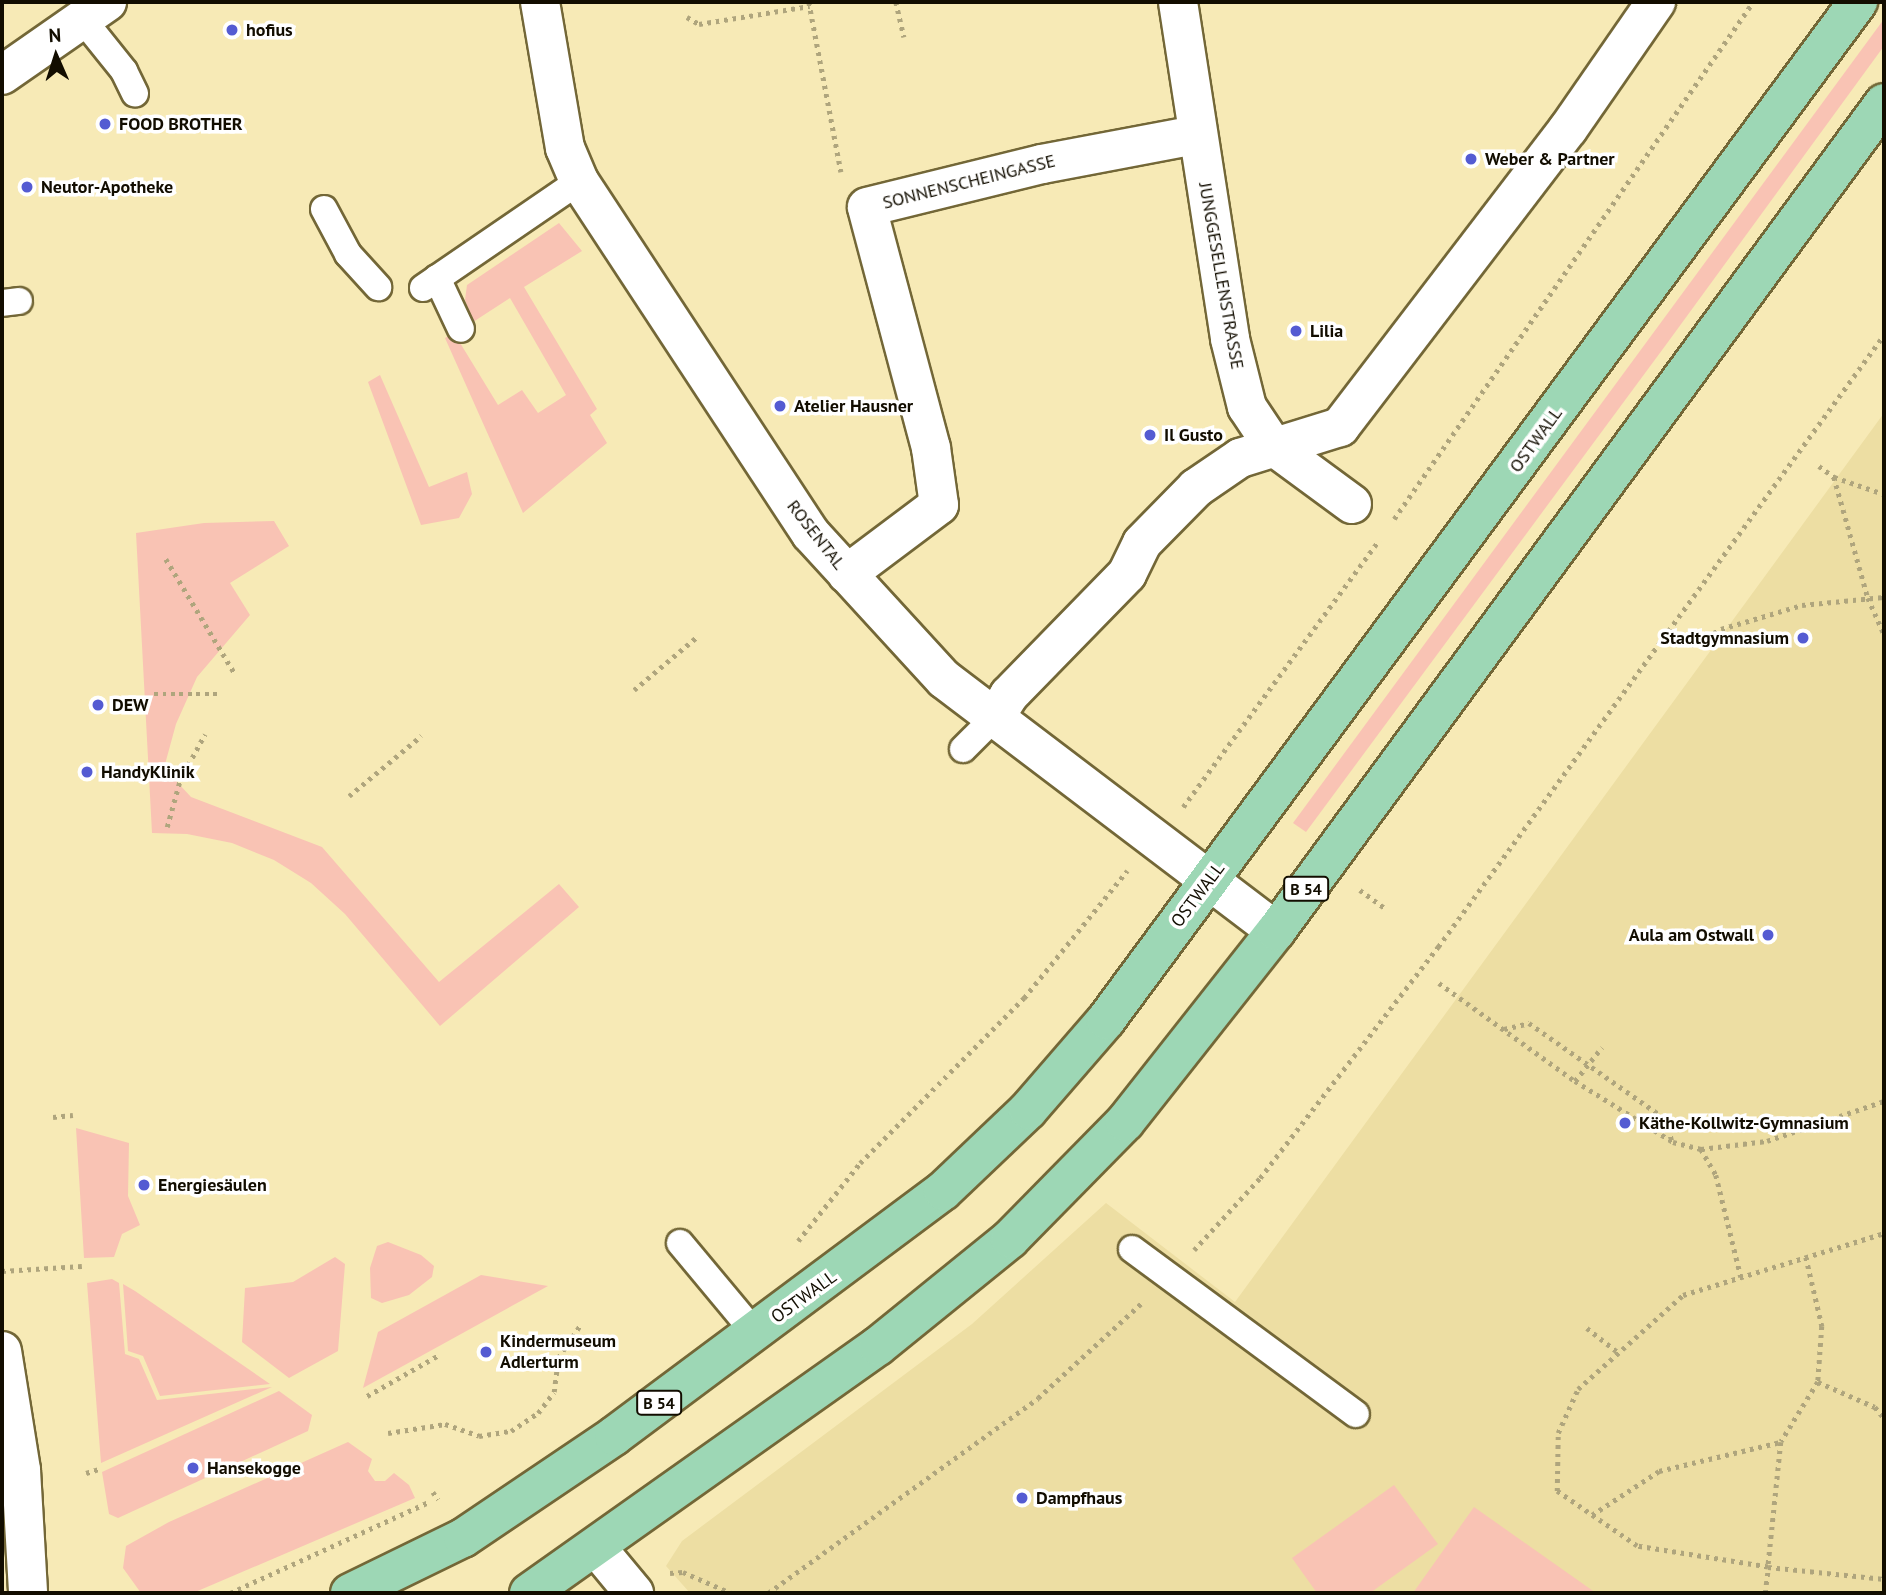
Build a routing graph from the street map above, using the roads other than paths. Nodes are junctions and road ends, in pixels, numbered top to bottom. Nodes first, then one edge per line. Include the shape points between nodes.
1 (540, 2) edge
2 (1178, 2) edge
3 (1656, 2) edge
4 (1858, 2) edge
5 (96, 12) edge
6 (2, 75) edge
7 (135, 94) dead end
8 (1884, 103) edge
9 (1196, 135) junction
10 (579, 181) junction
11 (324, 209) dead end
12 (378, 287) dead end
13 (461, 329) dead end
14 (1273, 446) junction
15 (1352, 504) dead end
16 (847, 574) junction
17 (996, 716) junction
18 (963, 749) dead end
19 (1208, 881) junction
20 (1276, 931) junction
21 (680, 1244) dead end
22 (1132, 1249) dead end
23 (755, 1333) junction
24 (2, 1351) edge
25 (1356, 1415) dead end
26 (596, 1547) junction
27 (28, 1593) edge
28 (350, 1593) edge
29 (529, 1593) edge
30 (634, 1593) edge

1 - 10 street, ROSENTAL via 565,148
2 - 9 street, JUNGGESELLENSTRASSE
3 - 14 street via 1568,129 1340,427
4 - 19 main road, OSTWALL / B 54
5 - 6 street
5 - 7 lane
8 - 20 main road, B 54
9 - 14 street, JUNGGESELLENSTRASSE via 1230,339 1247,407
9 - 16 street, SONNENSCHEINGASSE via 1042,164 867,207 931,448 939,505
10 - 13 lane via 430,283
10 - 16 street, ROSENTAL via 811,534
11 - 12 lane via 348,254
14 - 15 street, JUNGGESELLENSTRASSE
14 - 17 street via 1240,458 1142,543 1141,562
16 - 17 street, ROSENTAL via 944,680
17 - 18 lane
17 - 19 street, ROSENTAL
19 - 20 street, ROSENTAL
19 - 23 main road, OSTWALL / B 54 via 1106,1020 1028,1110 943,1191
20 - 26 main road, B 54 via 1125,1122 1010,1239 878,1346
21 - 23 lane
22 - 25 lane
23 - 28 main road, OSTWALL / B 54 via 480,1528
24 - 27 street via 21,1471
26 - 29 main road, B 54
26 - 30 street

